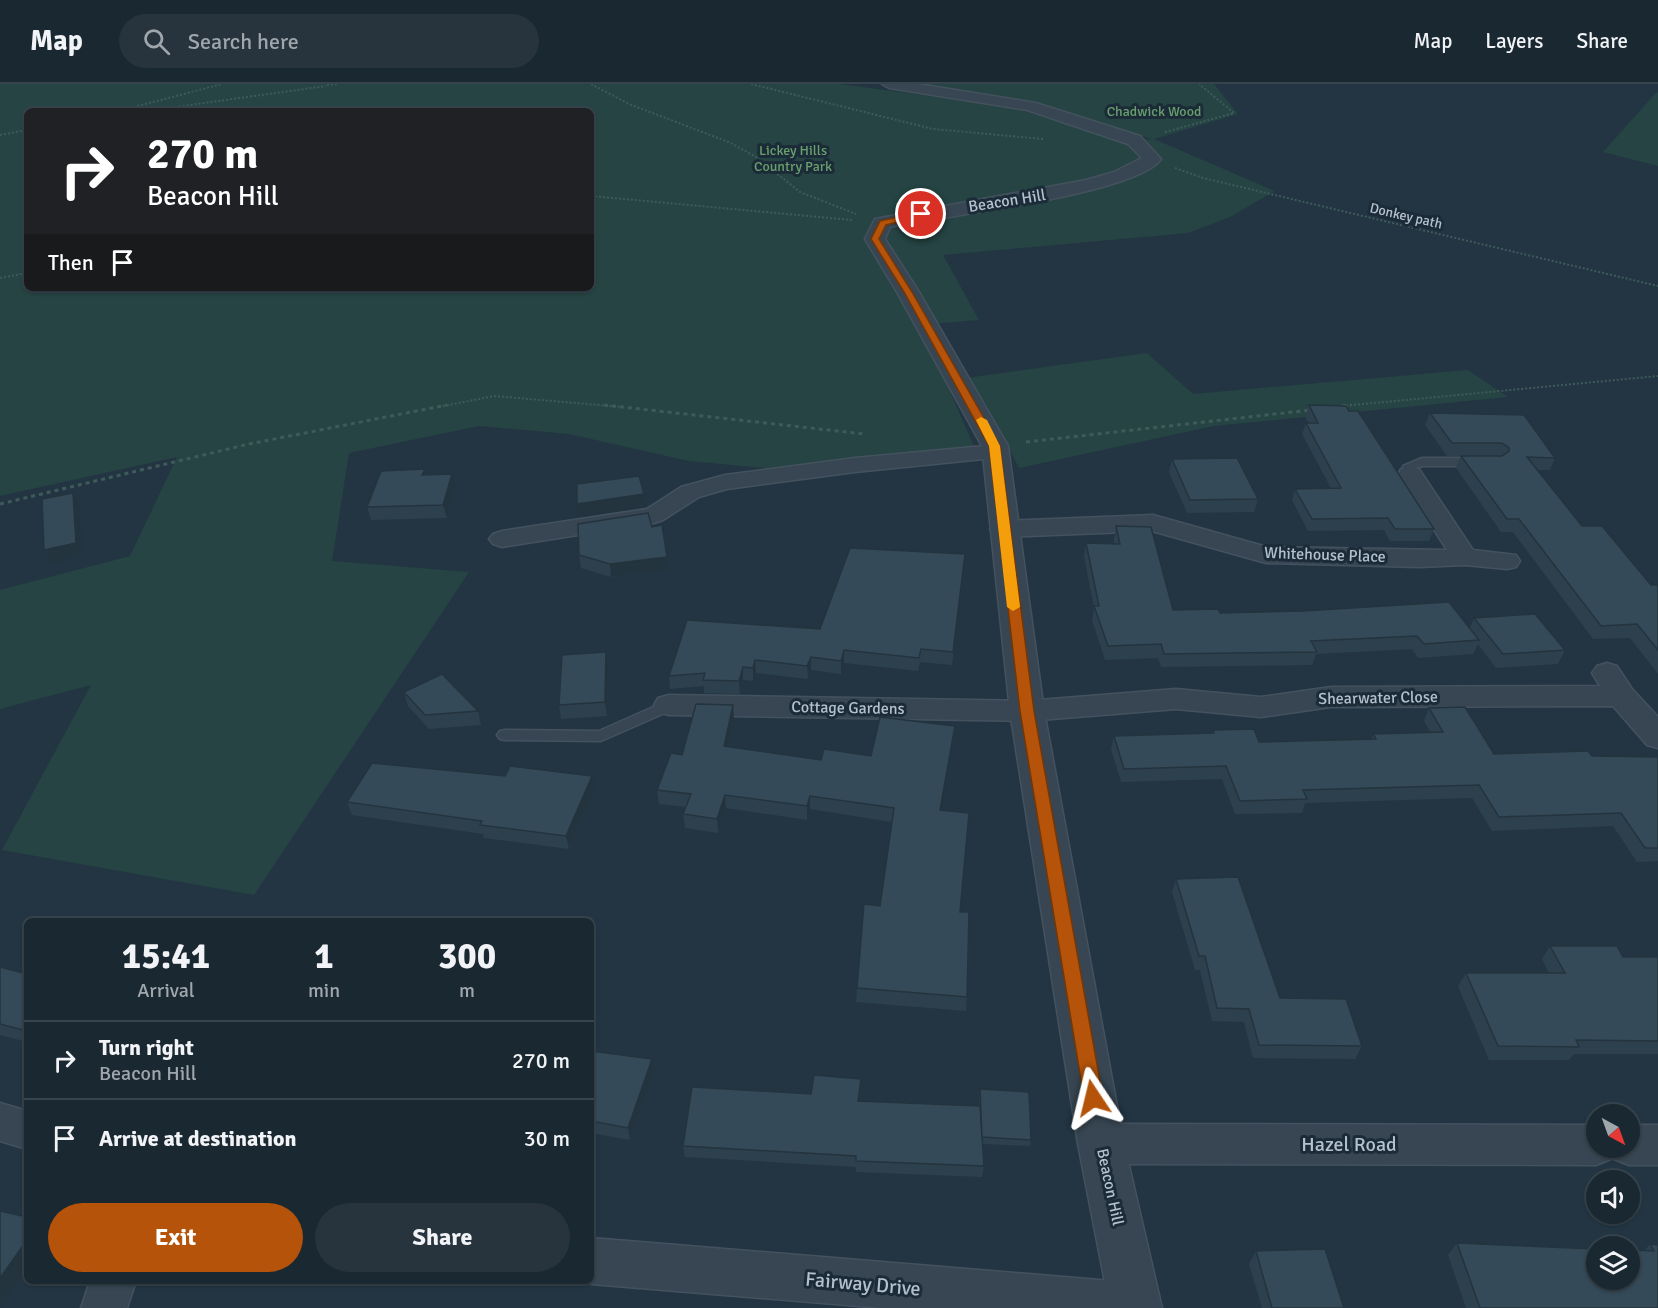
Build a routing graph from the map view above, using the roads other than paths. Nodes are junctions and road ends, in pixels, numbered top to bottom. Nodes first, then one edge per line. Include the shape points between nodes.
1 (889, 84) edge
2 (995, 449) junction
3 (1487, 462) edge
4 (1410, 474) joint
5 (1003, 529) junction
6 (502, 539) dead end
7 (1465, 557) junction
8 (1507, 561) dead end
9 (669, 705) joint
10 (1027, 711) junction
11 (505, 735) dead end
12 (1658, 737) edge
13 (0, 1122) edge
14 (24, 1129) edge
15 (1101, 1144) junction
16 (1586, 1145) edge
17 (1640, 1145) edge
18 (1658, 1145) edge
19 (594, 1261) edge
20 (113, 1284) edge
21 (1136, 1307) edge
22 (104, 1308) edge

1 - 2 street, Beacon Hill via 1030,105 1143,149 1138,168 1102,183 882,223 875,239
2 - 5 street, Beacon Hill
2 - 6 street via 725,482 690,492 654,515
3 - 4 lane via 1422,462 1409,466
4 - 7 street
5 - 7 street, Whitehouse Place via 1153,523 1266,555
5 - 10 street, Beacon Hill
7 - 8 street, Whitehouse Place
9 - 10 street, Cottage Gardens
9 - 11 lane via 601,736
10 - 12 street, Shearwater Close via 1176,699 1261,707 1331,697 1614,685
10 - 15 street, Beacon Hill
13 - 14 street
15 - 16 street, Hazel Road
15 - 21 street, Beacon Hill
17 - 18 street
19 - 21 street, Fairway Drive
20 - 22 street

